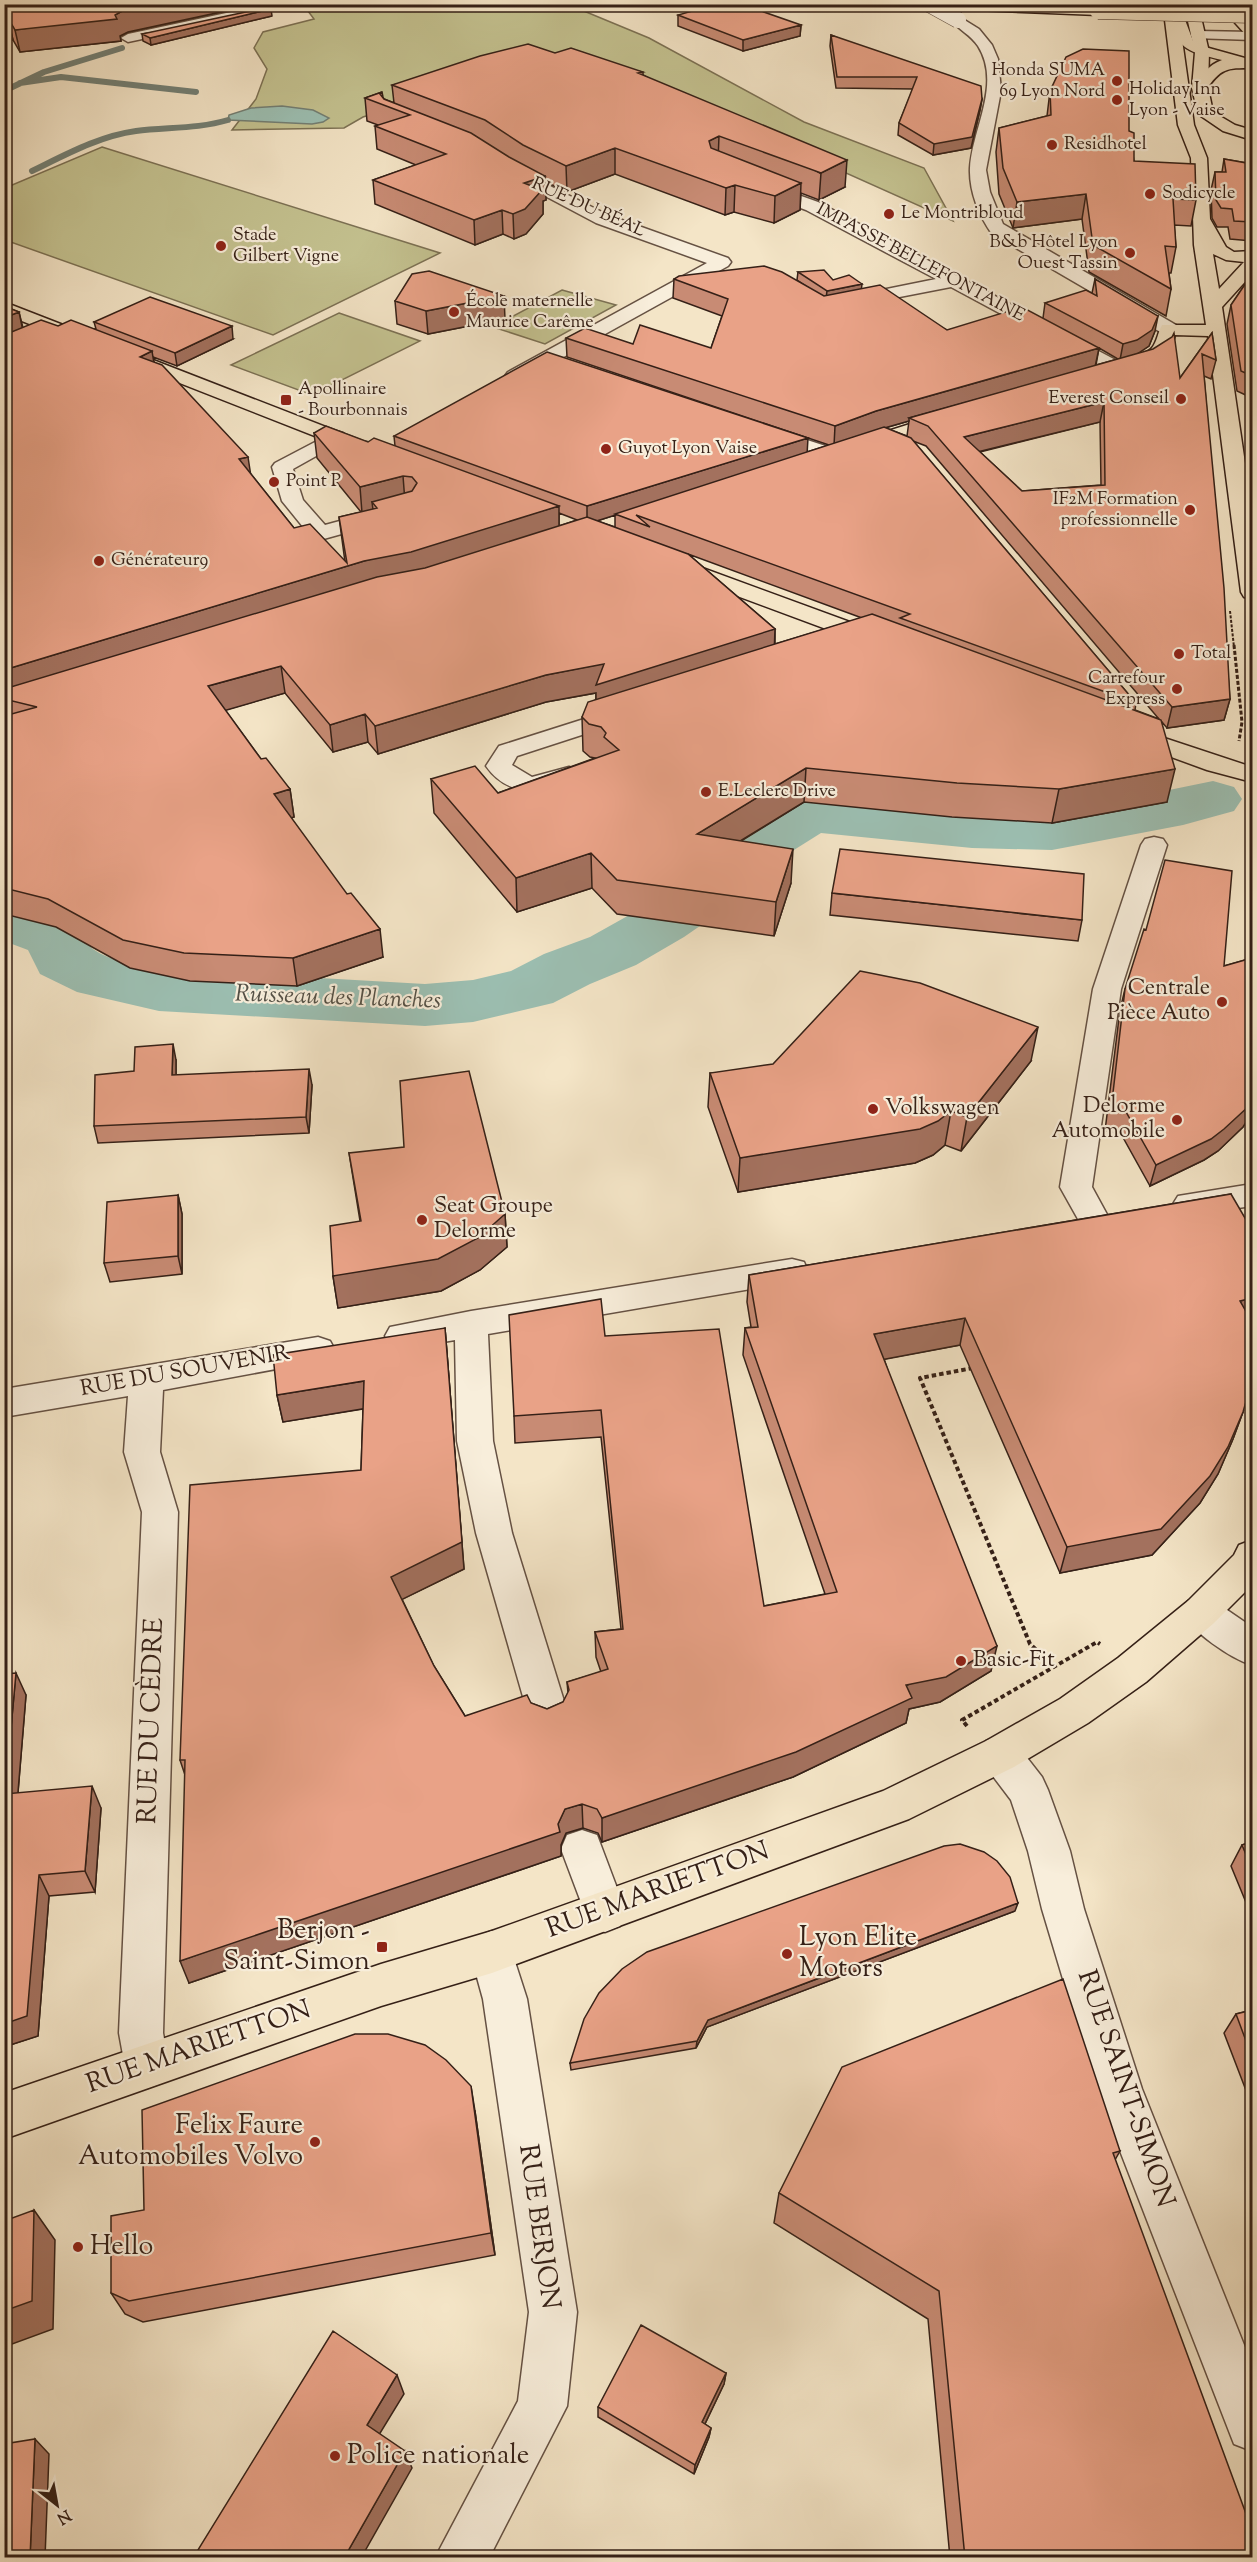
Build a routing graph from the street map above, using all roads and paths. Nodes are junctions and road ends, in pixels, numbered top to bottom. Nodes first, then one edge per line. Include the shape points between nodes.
1 (262, 4) edge
2 (928, 4) edge
3 (1155, 4) edge
4 (1171, 4) edge
5 (1191, 4) edge
6 (1225, 4) edge
7 (1251, 6) edge
8 (1252, 15) edge
9 (1198, 35) junction
10 (1252, 35) edge
11 (128, 38) edge
12 (1202, 52) junction
13 (1252, 64) edge
14 (1200, 88) junction
15 (1252, 135) edge
16 (1252, 142) edge
17 (1229, 143) dead end
18 (498, 163) edge
19 (738, 178) edge
20 (1201, 216) junction
21 (1252, 256) edge
22 (722, 262) junction
23 (1252, 264) edge
24 (744, 270) edge
25 (954, 281) junction
26 (834, 305) edge
27 (4, 307) edge
28 (1212, 307) junction
29 (62, 328) junction
30 (1169, 329) junction
31 (1216, 331) junction
32 (33, 341) edge
33 (545, 359) junction
34 (567, 366) edge
35 (1118, 369) junction
36 (1095, 375) edge
37 (496, 386) edge
38 (972, 411) edge
39 (745, 426) edge
40 (336, 437) junction
41 (882, 437) junction
42 (917, 451) edge
43 (834, 456) junction
44 (382, 457) edge
45 (801, 466) edge
46 (406, 510) edge
47 (654, 558) edge
48 (1252, 592) edge
49 (867, 636) junction
50 (833, 647) edge
51 (901, 649) edge
52 (643, 708) edge
53 (1138, 712) edge
54 (1101, 723) edge
55 (1168, 748) junction
56 (591, 767) edge
57 (1252, 775) edge
58 (1155, 845) dead end
59 (1252, 1195) edge
60 (1162, 1209) edge
61 (1128, 1214) edge
62 (1094, 1220) junction
63 (1059, 1226) edge
64 (824, 1265) edge
65 (471, 1324) junction
66 (977, 1368) edge
67 (146, 1379) junction
68 (4, 1403) edge
69 (1252, 1556) edge
70 (1201, 1612) junction
71 (1252, 1648) edge
72 (1040, 1653) dead end
73 (548, 1714) edge
74 (1000, 1754) junction
75 (582, 1849) dead end
76 (605, 1912) junction
77 (492, 1952) junction
78 (147, 2066) junction
79 (4, 2116) edge
80 (1252, 2426) edge
81 (461, 2558) edge

1 - 11 street via 250,12
2 - 8 main road, bridge
2 - 30 street, bridge via 970,27 987,46 995,93 977,171 991,222 998,230
3 - 7 main road
4 - 12 main road via 1187,43
4 - 20 main road via 1186,125 1204,153
5 - 9 main road
6 - 10 main road
9 - 10 street
9 - 12 main road
12 - 13 main road
12 - 14 main road
13 - 14 main road via 1219,66
14 - 15 main road via 1206,114 1217,123
16 - 17 main road
18 - 22 street, RUE DU BÉAL via 602,219
19 - 25 street, IMPASSE BELLEFONTAINE via 812,206
20 - 21 main road via 1213,245 1223,254
20 - 28 main road
22 - 24 street, RUE DU BÉAL
22 - 33 street
23 - 28 main road
25 - 26 street
25 - 35 street, IMPASSE BELLEFONTAINE
27 - 29 main road
28 - 31 main road
29 - 32 street
29 - 40 main road
30 - 31 main road
30 - 35 main road via 1154,356
31 - 48 main road
33 - 34 street
33 - 37 street
35 - 36 main road
38 - 41 main road
39 - 43 street
40 - 44 main road
40 - 46 street via 282,467 293,501 320,533
41 - 42 street
41 - 43 main road
43 - 45 main road
47 - 49 main road
49 - 50 street
49 - 51 main road
52 - 56 street via 508,751 499,766 514,781 539,785
53 - 55 street
54 - 55 main road
55 - 57 main road
58 - 62 street via 1107,989 1076,1187
59 - 60 street
61 - 62 street
62 - 63 street
64 - 65 street, RUE DU SOUVENIR
65 - 67 street, RUE DU SOUVENIR
65 - 73 street via 475,1441 494,1533
66 - 72 path via 920,1378 1030,1644
67 - 68 street, RUE DU SOUVENIR
67 - 78 street, RUE DU CÈDRE via 142,1452 160,1512 141,2033
69 - 70 main road, RUE MARIETTON via 1247,1566
70 - 71 street
70 - 74 main road, RUE MARIETTON via 1074,1711
74 - 76 main road, RUE MARIETTON via 895,1806
74 - 80 street, RUE SAINT-SIMON via 1028,1790 1119,2089
75 - 76 street
76 - 77 main road, RUE MARIETTON
77 - 78 main road, RUE MARIETTON via 381,1985
77 - 81 street, RUE BERJON via 505,2000 553,2312 542,2406
78 - 79 main road, RUE MARIETTON

